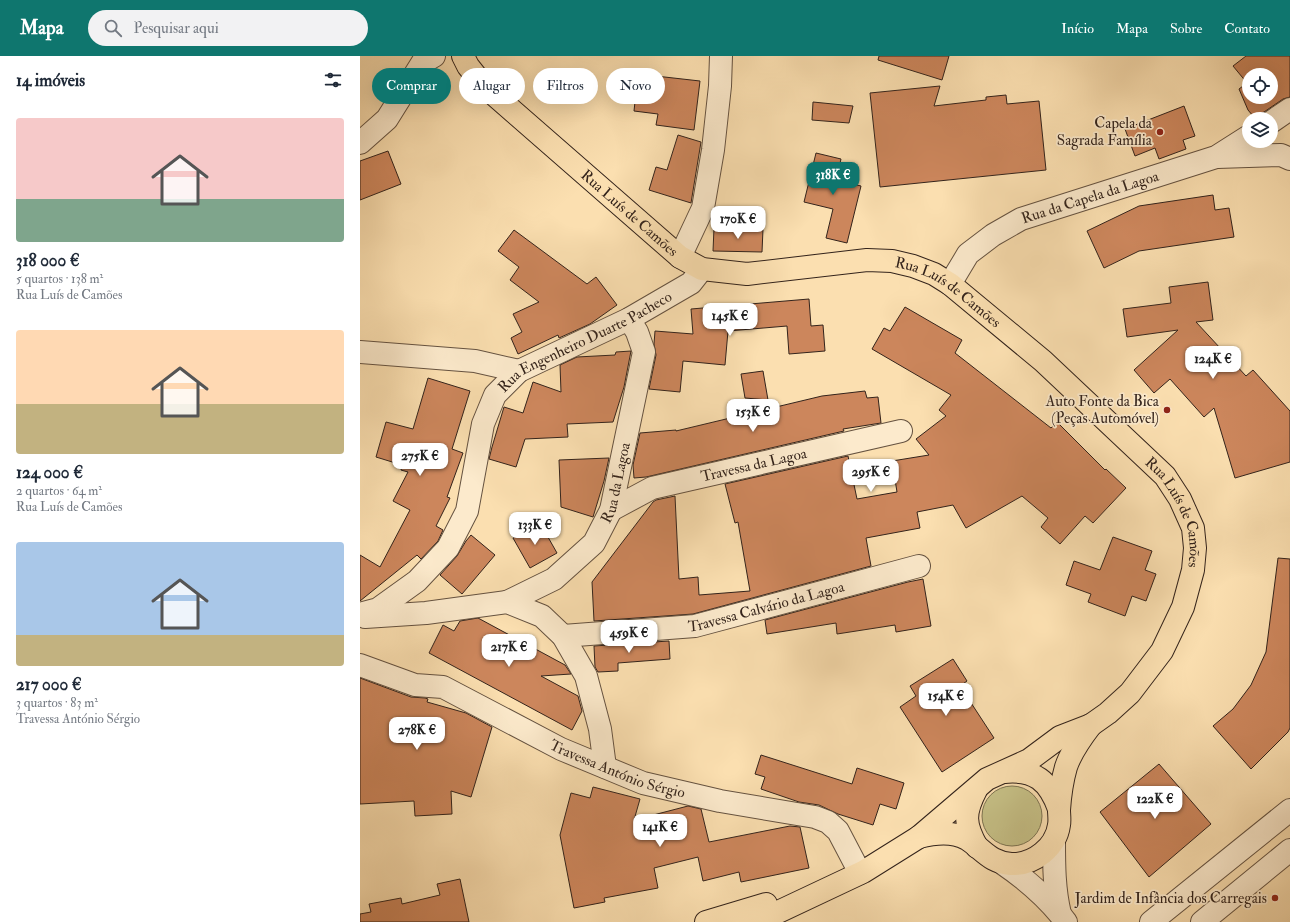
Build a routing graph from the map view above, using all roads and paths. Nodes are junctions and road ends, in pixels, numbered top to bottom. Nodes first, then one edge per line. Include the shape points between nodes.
1 (434, 56) edge
2 (463, 56) edge
3 (721, 56) edge
4 (1290, 109) edge
5 (1278, 117) edge
6 (1242, 140) edge
7 (360, 143) edge
8 (1216, 157) junction
9 (1290, 158) edge
10 (680, 256) junction
11 (702, 269) junction
12 (950, 284) junction
13 (628, 319) junction
14 (360, 352) edge
15 (519, 371) junction
16 (901, 431) dead end
17 (611, 510) junction
18 (919, 566) dead end
19 (507, 602) junction
20 (360, 614) edge
21 (360, 618) edge
22 (563, 636) junction
23 (360, 665) edge
24 (1091, 725) junction
25 (605, 767) junction
26 (1001, 773) junction
27 (976, 790) junction
28 (1059, 809) junction
29 (1290, 810) edge
30 (1262, 833) junction
31 (919, 837) junction
32 (1054, 840) junction
33 (977, 847) junction
34 (1285, 854) edge
35 (1002, 863) junction
36 (860, 873) junction
37 (821, 891) junction
38 (1063, 918) edge
39 (706, 922) edge
40 (750, 922) edge
41 (1151, 922) edge
42 (1202, 922) edge

1 - 7 street via 422,63 387,119
2 - 10 main road, Rua Luís de Camões via 483,85
3 - 10 street via 715,134 703,208
4 - 5 street
6 - 8 street, Rua da Capela da Lagoa
8 - 9 street via 1280,155
8 - 12 street, Rua da Capela da Lagoa via 1022,219 993,235 968,254
10 - 11 main road, Rua Luís de Camões
11 - 12 main road, Rua Luís de Camões via 747,274 867,260 892,261 934,274
11 - 13 street, Rua Engenheiro Duarte Pacheco via 691,283
12 - 24 main road, Rua Luís de Camões via 1043,361 1165,476 1180,499 1193,528 1193,570 1182,606 1162,651 1130,693
13 - 15 street, Rua Engenheiro Duarte Pacheco
13 - 17 street, Rua da Lagoa via 637,332 644,352
14 - 15 street via 475,361
15 - 20 street, Rua Engenheiro Duarte Pacheco via 495,395 483,424 467,511 448,548 417,581 378,609
16 - 17 street, Travessa da Lagoa via 652,488
17 - 19 street, Rua da Lagoa via 594,543 554,579
18 - 22 street, Travessa Calvário da Lagoa via 695,626
19 - 21 street via 426,613
19 - 22 street via 542,616
22 - 25 street via 586,676 600,729
23 - 25 street, Travessa António Sérgio via 416,684 443,687 561,749
24 - 26 main road, Rua Luís de Camões via 1060,737 1029,760
24 - 28 main road, Rua Luís de Camões via 1066,766
25 - 36 street, Travessa António Sérgio via 643,784 720,801 814,817 828,822 838,832
26 - 27 main road, Rua Luís de Camões via 987,779
26 - 28 main road, Rua Luís de Camões via 1016,771 1031,774 1044,783 1054,795
27 - 31 main road, Rua Luís de Camões
27 - 33 main road, Rua Luís de Camões via 969,803 967,818 969,834
28 - 32 main road, Rua Luís de Camões via 1059,825
29 - 30 street
30 - 34 street
30 - 41 street
31 - 33 main road, Rua Luís de Camões via 928,834 956,835
31 - 36 main road, Rua Luís de Camões
32 - 35 main road, Rua Luís de Camões via 1045,852 1032,860 1017,864
32 - 38 street via 1056,896
33 - 35 main road, Rua Luís de Camões via 988,857
34 - 42 street
35 - 38 street via 1043,894
36 - 37 main road, Rua Luís de Camões
37 - 39 main road, Rua Luís de Camões via 774,901
37 - 40 main road, Rua Luís de Camões via 776,914

